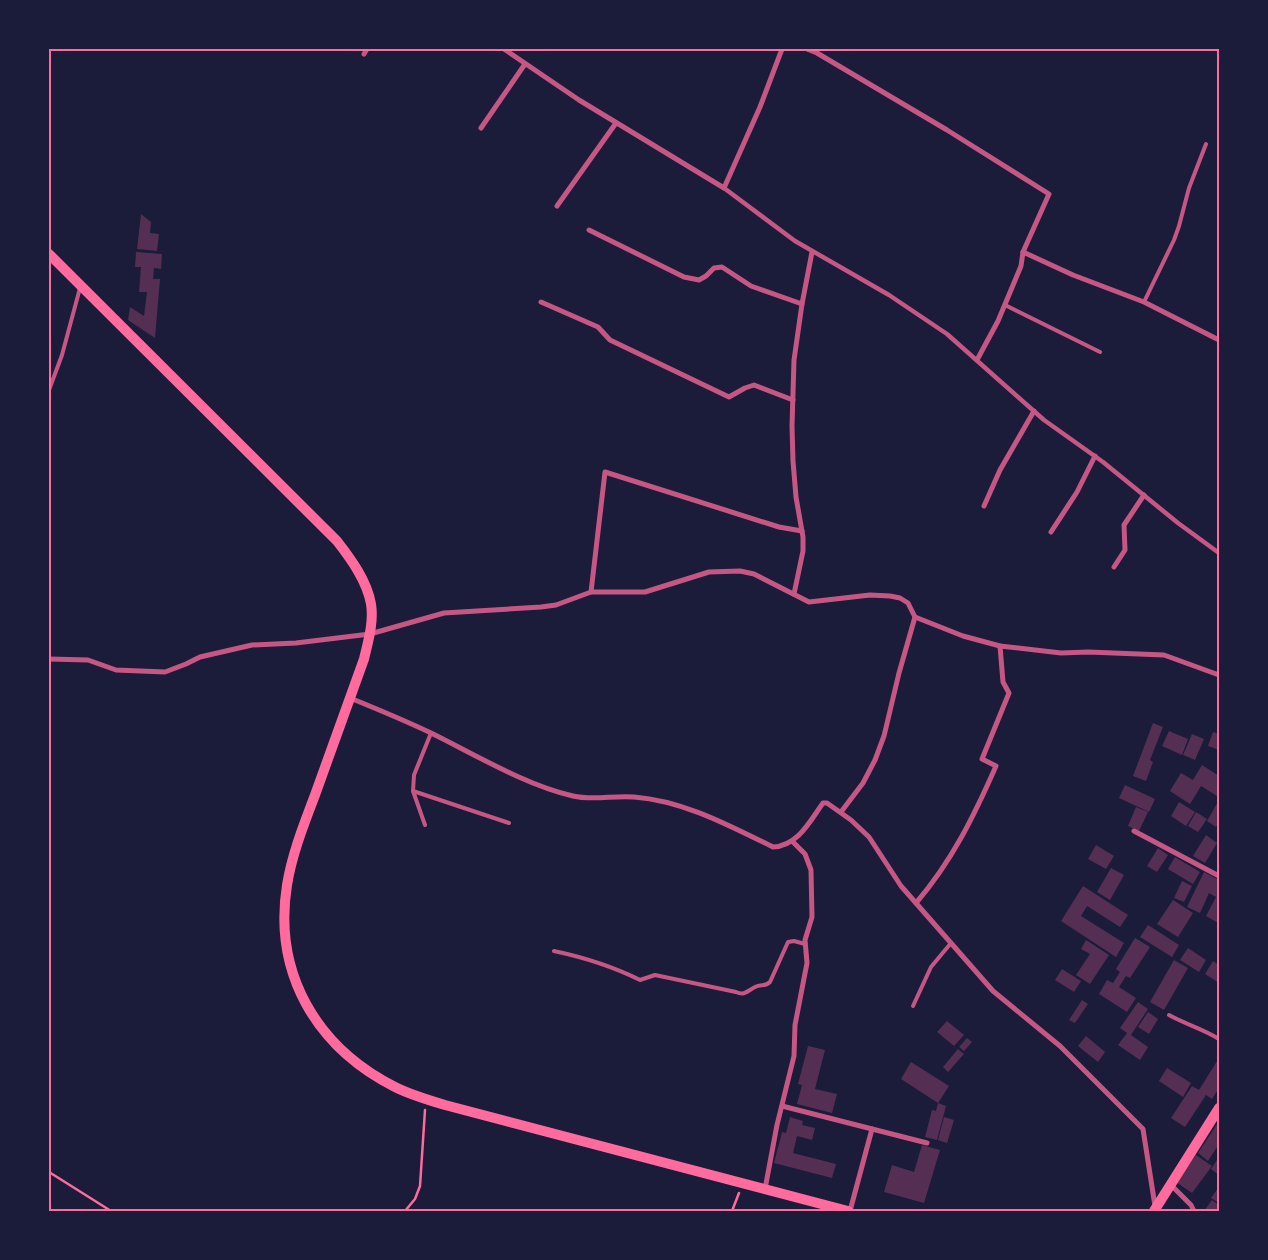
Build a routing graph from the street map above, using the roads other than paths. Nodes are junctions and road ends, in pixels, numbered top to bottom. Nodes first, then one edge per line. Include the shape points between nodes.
1 (504, 49) edge
2 (782, 49) edge
3 (807, 49) edge
4 (525, 64) junction
5 (616, 123) junction
6 (481, 128) dead end
7 (1206, 144) dead end
8 (724, 188) junction
9 (557, 206) dead end
10 (589, 230) dead end
11 (812, 252) junction
12 (1023, 252) junction
13 (49, 254) edge
14 (81, 286) junction
15 (541, 302) dead end
16 (1144, 302) junction
17 (802, 304) junction
18 (1005, 304) junction
19 (1219, 340) edge
20 (1100, 352) dead end
21 (978, 360) junction
22 (49, 390) edge
23 (793, 400) junction
24 (1034, 411) junction
25 (1095, 456) junction
26 (1144, 495) junction
27 (984, 506) dead end
28 (802, 531) junction
29 (1051, 532) dead end
30 (1219, 553) edge
31 (1114, 567) dead end
32 (591, 592) junction
33 (794, 594) junction
34 (916, 617) junction
35 (370, 634) junction
36 (1000, 646) junction
37 (49, 659) edge
38 (1219, 674) edge
39 (350, 698) junction
40 (431, 733) junction
41 (413, 791) junction
42 (841, 812) junction
43 (509, 823) dead end
44 (425, 824) dead end
45 (1134, 831) dead end
46 (792, 841) junction
47 (1219, 876) edge
48 (916, 903) junction
49 (951, 943) junction
50 (805, 944) junction
51 (554, 951) dead end
52 (914, 1006) dead end
53 (1168, 1015) dead end
54 (1219, 1039) edge
55 (782, 1106) junction
56 (1219, 1108) edge
57 (872, 1129) junction
58 (928, 1143) dead end
59 (1171, 1185) junction
60 (765, 1189) junction
61 (1154, 1210) edge
62 (849, 1211) edge
63 (1194, 1211) edge

1 - 4 street
2 - 8 street
3 - 12 street via 939,125 1049,194
4 - 5 street
4 - 6 street
5 - 8 street
5 - 9 street
7 - 16 lane via 1174,240
8 - 11 street
10 - 17 street via 684,277 699,280 714,268 722,268 751,286
11 - 17 street
11 - 21 street via 889,295 947,334
12 - 16 street
12 - 18 street via 1022,266
13 - 14 main road
14 - 22 lane
14 - 35 main road via 337,541 367,592 371,605
15 - 23 street via 598,327 610,340 729,397 754,385
16 - 19 street
17 - 23 street via 794,360
18 - 20 lane
18 - 21 street
21 - 24 street
23 - 28 street via 795,488
24 - 25 street
24 - 27 street via 1000,470
25 - 26 street
25 - 29 street
26 - 30 street
26 - 31 street via 1124,525 1125,550
28 - 32 street via 779,527 605,472
28 - 33 street via 803,550
32 - 33 street via 645,592 709,572 724,571 754,574
32 - 35 street via 541,607 444,613
33 - 34 street via 809,602 890,596 908,603
34 - 36 street via 963,636
34 - 42 street via 884,736 863,783
35 - 37 street via 252,645 200,657 165,672 116,670 88,660
35 - 39 main road
36 - 38 street via 1061,653 1164,655
36 - 48 street via 1003,682 1009,692 982,758 996,766 956,849
39 - 40 street
39 - 60 main road via 295,849 284,904 288,958 298,992 327,1034 362,1067 383,1081 426,1099
40 - 41 lane via 414,775
40 - 46 street via 527,780 574,796 660,801 703,814 773,847
41 - 43 lane
41 - 44 lane
42 - 46 street via 823,802
42 - 48 street via 869,837
45 - 47 street
46 - 50 street via 805,854 811,870 812,918
48 - 49 street
49 - 52 lane via 931,967
49 - 61 street via 993,991 1060,1046 1143,1129
50 - 51 lane via 788,942 770,982 746,994 655,975 640,980
50 - 55 street via 807,958 795,1025 794,1056
53 - 54 lane
55 - 57 street
55 - 60 street
56 - 59 main road
57 - 58 street
57 - 62 street
59 - 61 main road
59 - 63 street
60 - 62 main road

